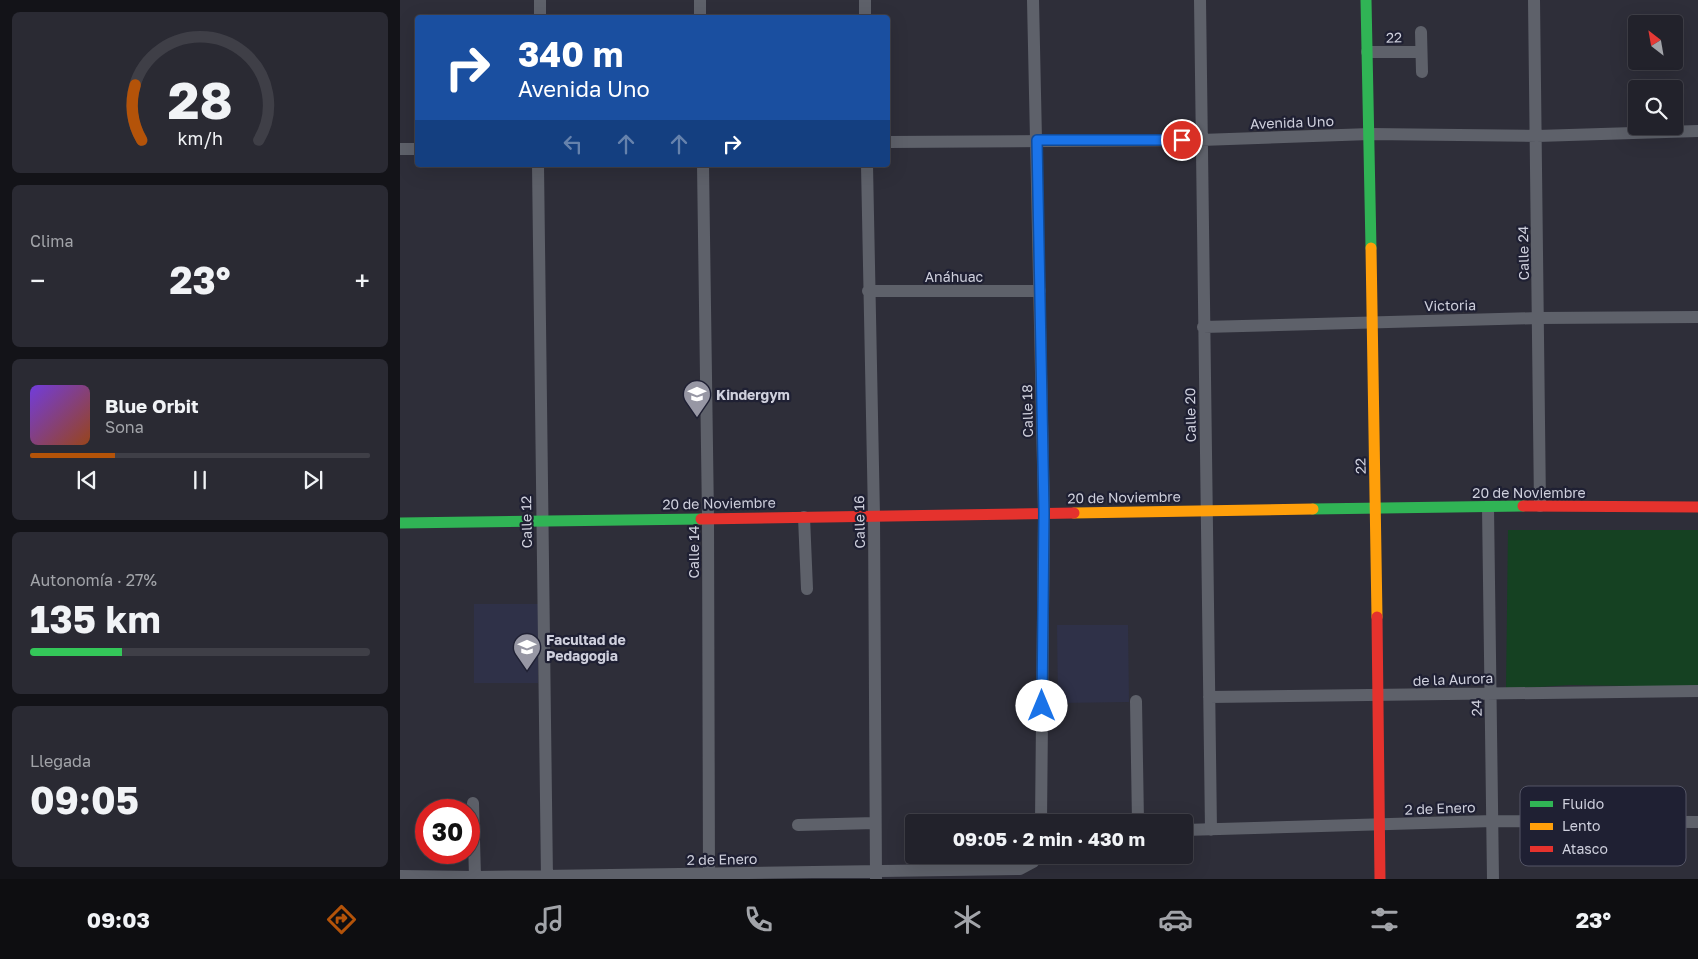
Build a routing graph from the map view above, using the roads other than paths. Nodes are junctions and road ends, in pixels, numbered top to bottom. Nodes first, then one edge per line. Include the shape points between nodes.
1 (540, 0) edge
2 (700, 0) edge
3 (865, 0) edge
4 (1032, 0) edge
5 (1200, 0) edge
6 (1366, 0) edge
7 (1534, 0) edge
8 (540, 15) edge
9 (700, 15) edge
10 (865, 15) edge
11 (1421, 32) dead end
12 (1367, 52) junction
13 (1421, 52) junction
14 (1422, 72) dead end
15 (1698, 131) edge
16 (1370, 134) junction
17 (1537, 136) junction
18 (1037, 140) junction
19 (1201, 140) junction
20 (890, 142) edge
21 (400, 149) edge
22 (415, 149) edge
23 (538, 167) edge
24 (703, 167) edge
25 (866, 167) edge
26 (868, 291) junction
27 (1040, 291) junction
28 (1698, 317) edge
29 (1539, 318) junction
30 (1373, 322) junction
31 (1204, 327) junction
32 (1488, 506) junction
33 (1540, 506) junction
34 (1698, 507) edge
35 (1376, 508) junction
36 (1207, 511) junction
37 (1044, 513) junction
38 (874, 516) junction
39 (804, 517) junction
40 (708, 518) junction
41 (541, 521) junction
42 (400, 523) edge
43 (807, 589) dead end
44 (1698, 691) edge
45 (1490, 693) junction
46 (1209, 696) junction
47 (1378, 696) junction
48 (1136, 701) dead end
49 (1042, 814) edge
50 (1138, 814) edge
51 (1493, 821) junction
52 (1520, 821) edge
53 (875, 823) junction
54 (798, 825) dead end
55 (1379, 826) junction
56 (1193, 830) edge
57 (1211, 830) junction
58 (475, 864) edge
59 (1029, 864) edge
60 (876, 875) edge
61 (400, 876) edge
62 (709, 876) edge
63 (475, 877) junction
64 (547, 877) edge
65 (1380, 879) edge
66 (1493, 879) edge

1 - 8 street
2 - 9 street
3 - 10 street
4 - 18 street, Calle 18
5 - 19 street, Calle 20
6 - 12 main road, 22
7 - 17 street, Calle 24
11 - 13 street, 22
12 - 13 street, 22
12 - 16 main road, 22
13 - 14 street, 22
15 - 17 street, Avenida Uno
16 - 17 street, Avenida Uno
16 - 19 street, Avenida Uno
16 - 30 main road, 22
17 - 29 street, Calle 24
18 - 19 street, Avenida Uno
18 - 20 street, Avenida Uno
18 - 27 street, Calle 18
19 - 31 street, Calle 20
21 - 22 street
23 - 41 street, Calle 12
24 - 40 street, Calle 14
25 - 26 street, Calle 16
26 - 27 street, Anáhuac
26 - 38 street, Calle 16
27 - 37 street, Calle 18
28 - 29 street, Victoria
29 - 30 street, Victoria
29 - 33 street, Calle 24
30 - 31 street, Victoria
30 - 35 main road, 22
31 - 36 street, Calle 20
32 - 33 main road, 20 de Noviembre
32 - 35 main road, 20 de Noviembre
32 - 45 street, 24
33 - 34 main road, 20 de Noviembre
35 - 36 main road, 20 de Noviembre
35 - 47 main road, 22
36 - 37 main road, 20 de Noviembre
36 - 46 street, Calle 20
37 - 38 main road, 20 de Noviembre
37 - 49 street, Calle 18
38 - 39 main road, 20 de Noviembre
38 - 53 street, Calle 16
39 - 40 main road, 20 de Noviembre
39 - 43 street
40 - 41 main road, 20 de Noviembre
40 - 62 street, Calle 14
41 - 42 main road, 20 de Noviembre
41 - 64 street, Calle 12
44 - 45 street, de la Aurora
45 - 47 street, de la Aurora
45 - 51 street, 24
46 - 47 street, de la Aurora
46 - 57 street, Calle 20
47 - 55 main road, 22
48 - 50 street
51 - 52 street, 2 de Enero
51 - 55 street, 2 de Enero
51 - 66 street, 24
53 - 54 street
53 - 60 street, Calle 16
55 - 57 street, 2 de Enero
55 - 65 main road, 22
56 - 57 street, 2 de Enero
58 - 63 street
59 - 60 street, 2 de Enero via 1020,869
60 - 62 street, 2 de Enero
61 - 63 street, 2 de Enero
62 - 64 street, 2 de Enero
63 - 64 street, 2 de Enero

